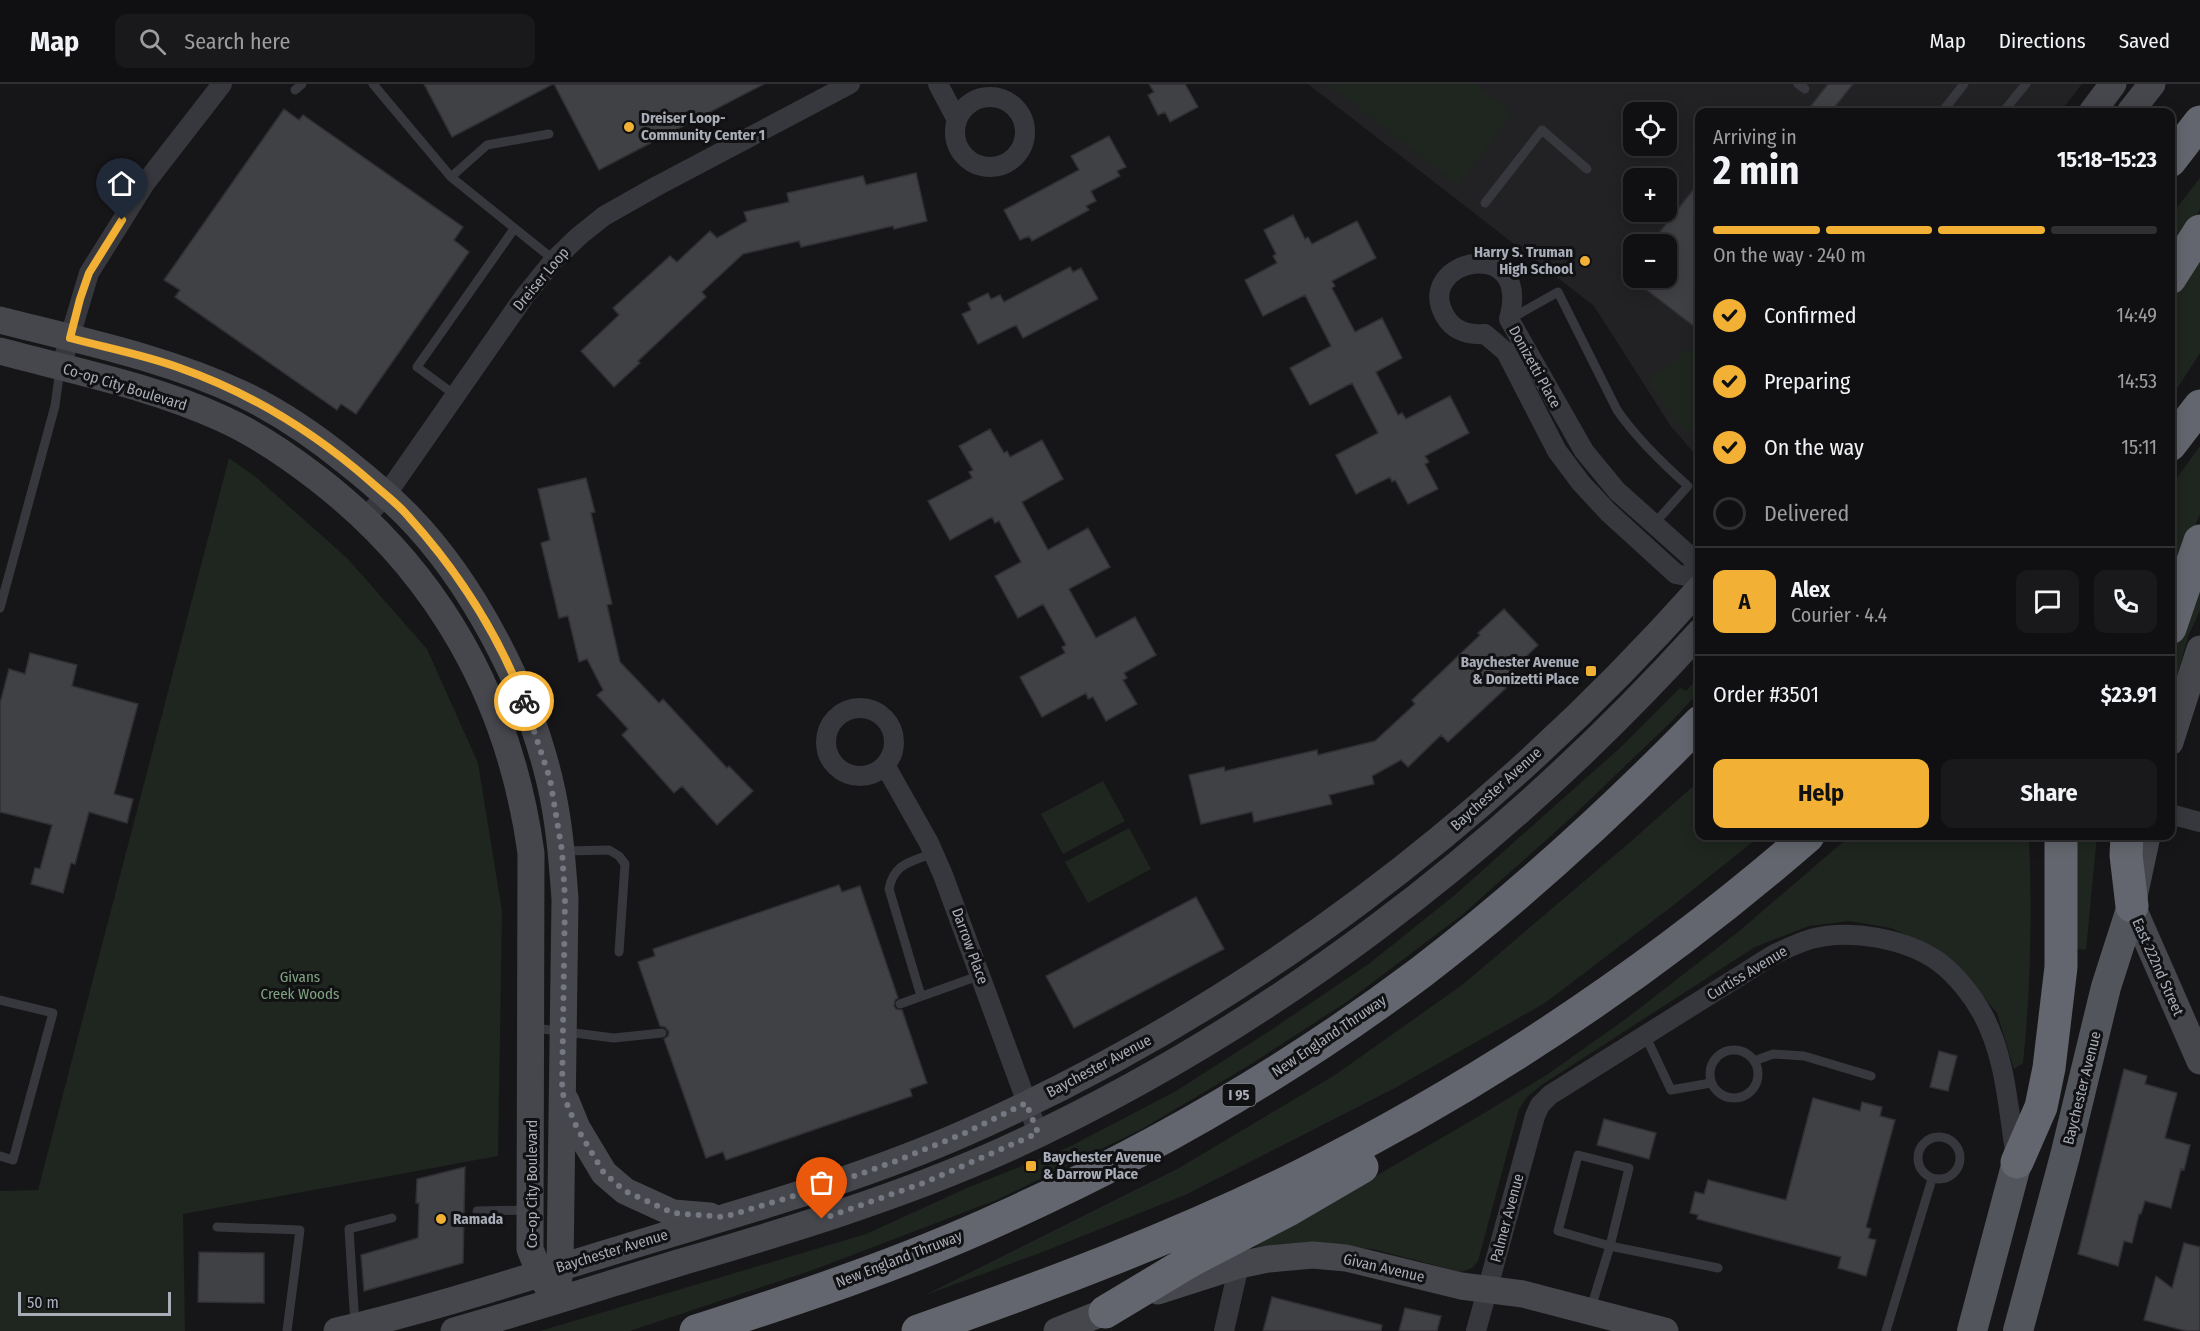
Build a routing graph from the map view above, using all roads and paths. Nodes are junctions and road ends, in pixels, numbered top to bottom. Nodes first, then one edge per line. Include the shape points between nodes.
1 (222, 84) edge
2 (373, 84) edge
3 (850, 84) edge
4 (938, 84) edge
5 (1964, 84) edge
6 (2026, 84) edge
7 (2113, 84) edge
8 (2152, 84) edge
9 (1945, 108) edge
10 (2006, 108) edge
11 (2095, 108) edge
12 (2133, 108) edge
13 (957, 120) dead end
14 (2200, 122) edge
15 (549, 134) dead end
16 (2175, 154) edge
17 (1587, 169) dead end
18 (450, 177) junction
19 (1485, 203) dead end
20 (514, 229) junction
21 (2200, 231) edge
22 (554, 260) junction
23 (2175, 270) edge
24 (1509, 319) junction
25 (0, 320) edge
26 (70, 338) junction
27 (0, 351) edge
28 (61, 367) junction
29 (455, 395) junction
30 (2200, 406) edge
31 (2175, 438) edge
32 (386, 495) junction
33 (365, 518) junction
34 (1653, 525) junction
35 (2200, 541) edge
36 (1695, 563) edge
37 (1695, 578) edge
38 (1695, 593) edge
39 (0, 608) edge
40 (2175, 614) edge
41 (1695, 637) edge
42 (2200, 649) edge
43 (2175, 726) edge
44 (1695, 727) edge
45 (885, 765) dead end
46 (2175, 815) edge
47 (2200, 822) edge
48 (1803, 840) edge
49 (2061, 840) edge
50 (2137, 840) edge
51 (562, 851) junction
52 (531, 852) junction
53 (933, 853) junction
54 (2132, 906) junction
55 (619, 952) dead end
56 (981, 975) junction
57 (921, 996) junction
58 (0, 1000) edge
59 (900, 1004) dead end
60 (532, 1027) junction
61 (1557, 1027) junction
62 (562, 1032) junction
63 (662, 1033) dead end
64 (1645, 1035) junction
65 (1754, 1060) junction
66 (2200, 1061) edge
67 (1871, 1076) dead end
68 (1711, 1083) junction
69 (562, 1092) junction
70 (1026, 1103) junction
71 (1540, 1105) joint
72 (1038, 1133) junction
73 (0, 1156) edge
74 (2017, 1162) junction
75 (1932, 1179) junction
76 (530, 1210) junction
77 (477, 1211) dead end
78 (724, 1217) junction
79 (392, 1218) dead end
80 (217, 1227) dead end
81 (1610, 1246) junction
82 (1239, 1265) junction
83 (1718, 1268) dead end
84 (550, 1271) junction
85 (1487, 1289) junction
86 (555, 1301) junction
87 (1105, 1312) junction
88 (1603, 1317) junction
89 (346, 1329) edge
90 (287, 1331) edge
91 (454, 1331) edge
92 (696, 1331) edge
93 (918, 1331) edge
94 (1057, 1331) edge
95 (1224, 1331) edge
96 (1476, 1331) edge
97 (1665, 1331) edge
98 (1886, 1331) edge
99 (1972, 1331) edge
100 (2018, 1331) edge

1 - 26 street via 146,182 89,273
2 - 18 lane
3 - 22 street, Dreiser Loop via 620,207 579,236
4 - 13 street
5 - 9 lane
6 - 10 lane
7 - 11 main road
8 - 12 main road
14 - 16 highway
15 - 18 lane via 487,145
17 - 19 lane via 1542,130
18 - 20 lane
20 - 22 lane
20 - 29 lane via 417,367
21 - 23 highway
22 - 29 street, Dreiser Loop
24 - 34 street, Donizetti Place via 1584,451 1617,491
24 - 34 lane via 1558,292 1617,410 1648,450 1688,486
24 - 37 street, Donizetti Place via 1512,288 1498,269 1475,262 1453,271 1446,280 1441,291 1444,315 1461,332 1485,334 1506,352 1557,451 1581,483 1676,574
25 - 26 main road, Co-op City Boulevard
26 - 28 street
26 - 32 main road, Co-op City Boulevard via 180,367 244,394 321,442
27 - 28 main road, Co-op City Boulevard
28 - 33 main road, Co-op City Boulevard via 150,391 221,418 299,464
28 - 39 lane via 55,406
29 - 32 street, Dreiser Loop
30 - 31 highway
32 - 33 street, Dreiser Loop
32 - 51 main road, Co-op City Boulevard via 438,551 502,652 550,779
33 - 52 main road, Co-op City Boulevard via 429,591 480,675 515,770
34 - 36 street, Donizetti Place
35 - 40 highway
38 - 70 main road, Baychester Avenue via 1603,690 1523,766 1374,892 1261,973 1197,1013
41 - 72 main road, Baychester Avenue via 1550,784 1387,921 1197,1048
42 - 43 main road
44 - 92 highway, New England Thruway / I 95 via 1591,828 1479,926 1392,994 1236,1097 1138,1152 993,1222 872,1271
45 - 53 street, Darrow Place
46 - 47 street
48 - 61 highway via 1682,939
49 - 74 highway via 2061,967 2049,1068 2041,1107
50 - 54 highway via 2126,855
51 - 52 main road
51 - 55 lane via 609,850 625,864
51 - 62 main road, Co-op City Boulevard
52 - 60 main road, Co-op City Boulevard
53 - 56 street, Darrow Place
53 - 57 lane via 903,866 892,876 889,889
54 - 66 main road, East 222nd Street
54 - 100 main road, Baychester Avenue via 2106,987
56 - 57 lane
56 - 70 street, Darrow Place
57 - 59 lane
58 - 73 lane via 53,1013 13,1160
60 - 62 lane
60 - 76 main road, Co-op City Boulevard
61 - 87 highway via 1493,1089
61 - 93 highway via 1465,1086 1299,1176 1062,1278
62 - 63 lane via 614,1038
62 - 69 main road, Co-op City Boulevard
64 - 68 lane via 1671,1090
64 - 71 street, Curtiss Avenue
64 - 74 street, Curtiss Avenue via 1798,943 1850,936 1901,944 1939,962 1958,979 1982,1014 2003,1073
65 - 67 lane via 1773,1054 1804,1056
65 - 68 lane via 1738,1050 1721,1053 1711,1066
65 - 68 lane via 1758,1080 1744,1097 1722,1096
69 - 78 main road via 577,1128 604,1173 625,1191 673,1213
69 - 84 main road, Co-op City Boulevard
70 - 72 street, Darrow Place
70 - 78 main road, Baychester Avenue via 896,1161
71 - 85 street, Palmer Avenue
72 - 86 main road, Baychester Avenue via 857,1208
74 - 99 main road
75 - 75 lane via 1920,1170 1919,1149 1929,1139 1943,1137 1959,1150 1959,1164 1957,1171 1945,1179
75 - 98 lane
76 - 77 lane
76 - 84 main road, Co-op City Boulevard via 530,1249
78 - 84 main road, Baychester Avenue
79 - 89 lane via 350,1229
80 - 90 lane via 300,1230
81 - 81 lane via 1558,1231 1578,1155 1629,1168
81 - 83 lane
81 - 88 lane
82 - 85 main road, Givan Avenue via 1313,1256 1346,1258
82 - 87 main road, Givan Avenue
82 - 95 street
84 - 86 main road, Co-op City Boulevard
84 - 89 main road, Baychester Avenue
85 - 88 main road, Givan Avenue via 1523,1293
85 - 96 street, Palmer Avenue
86 - 91 main road, Baychester Avenue
87 - 94 main road
88 - 97 main road, Givan Avenue

